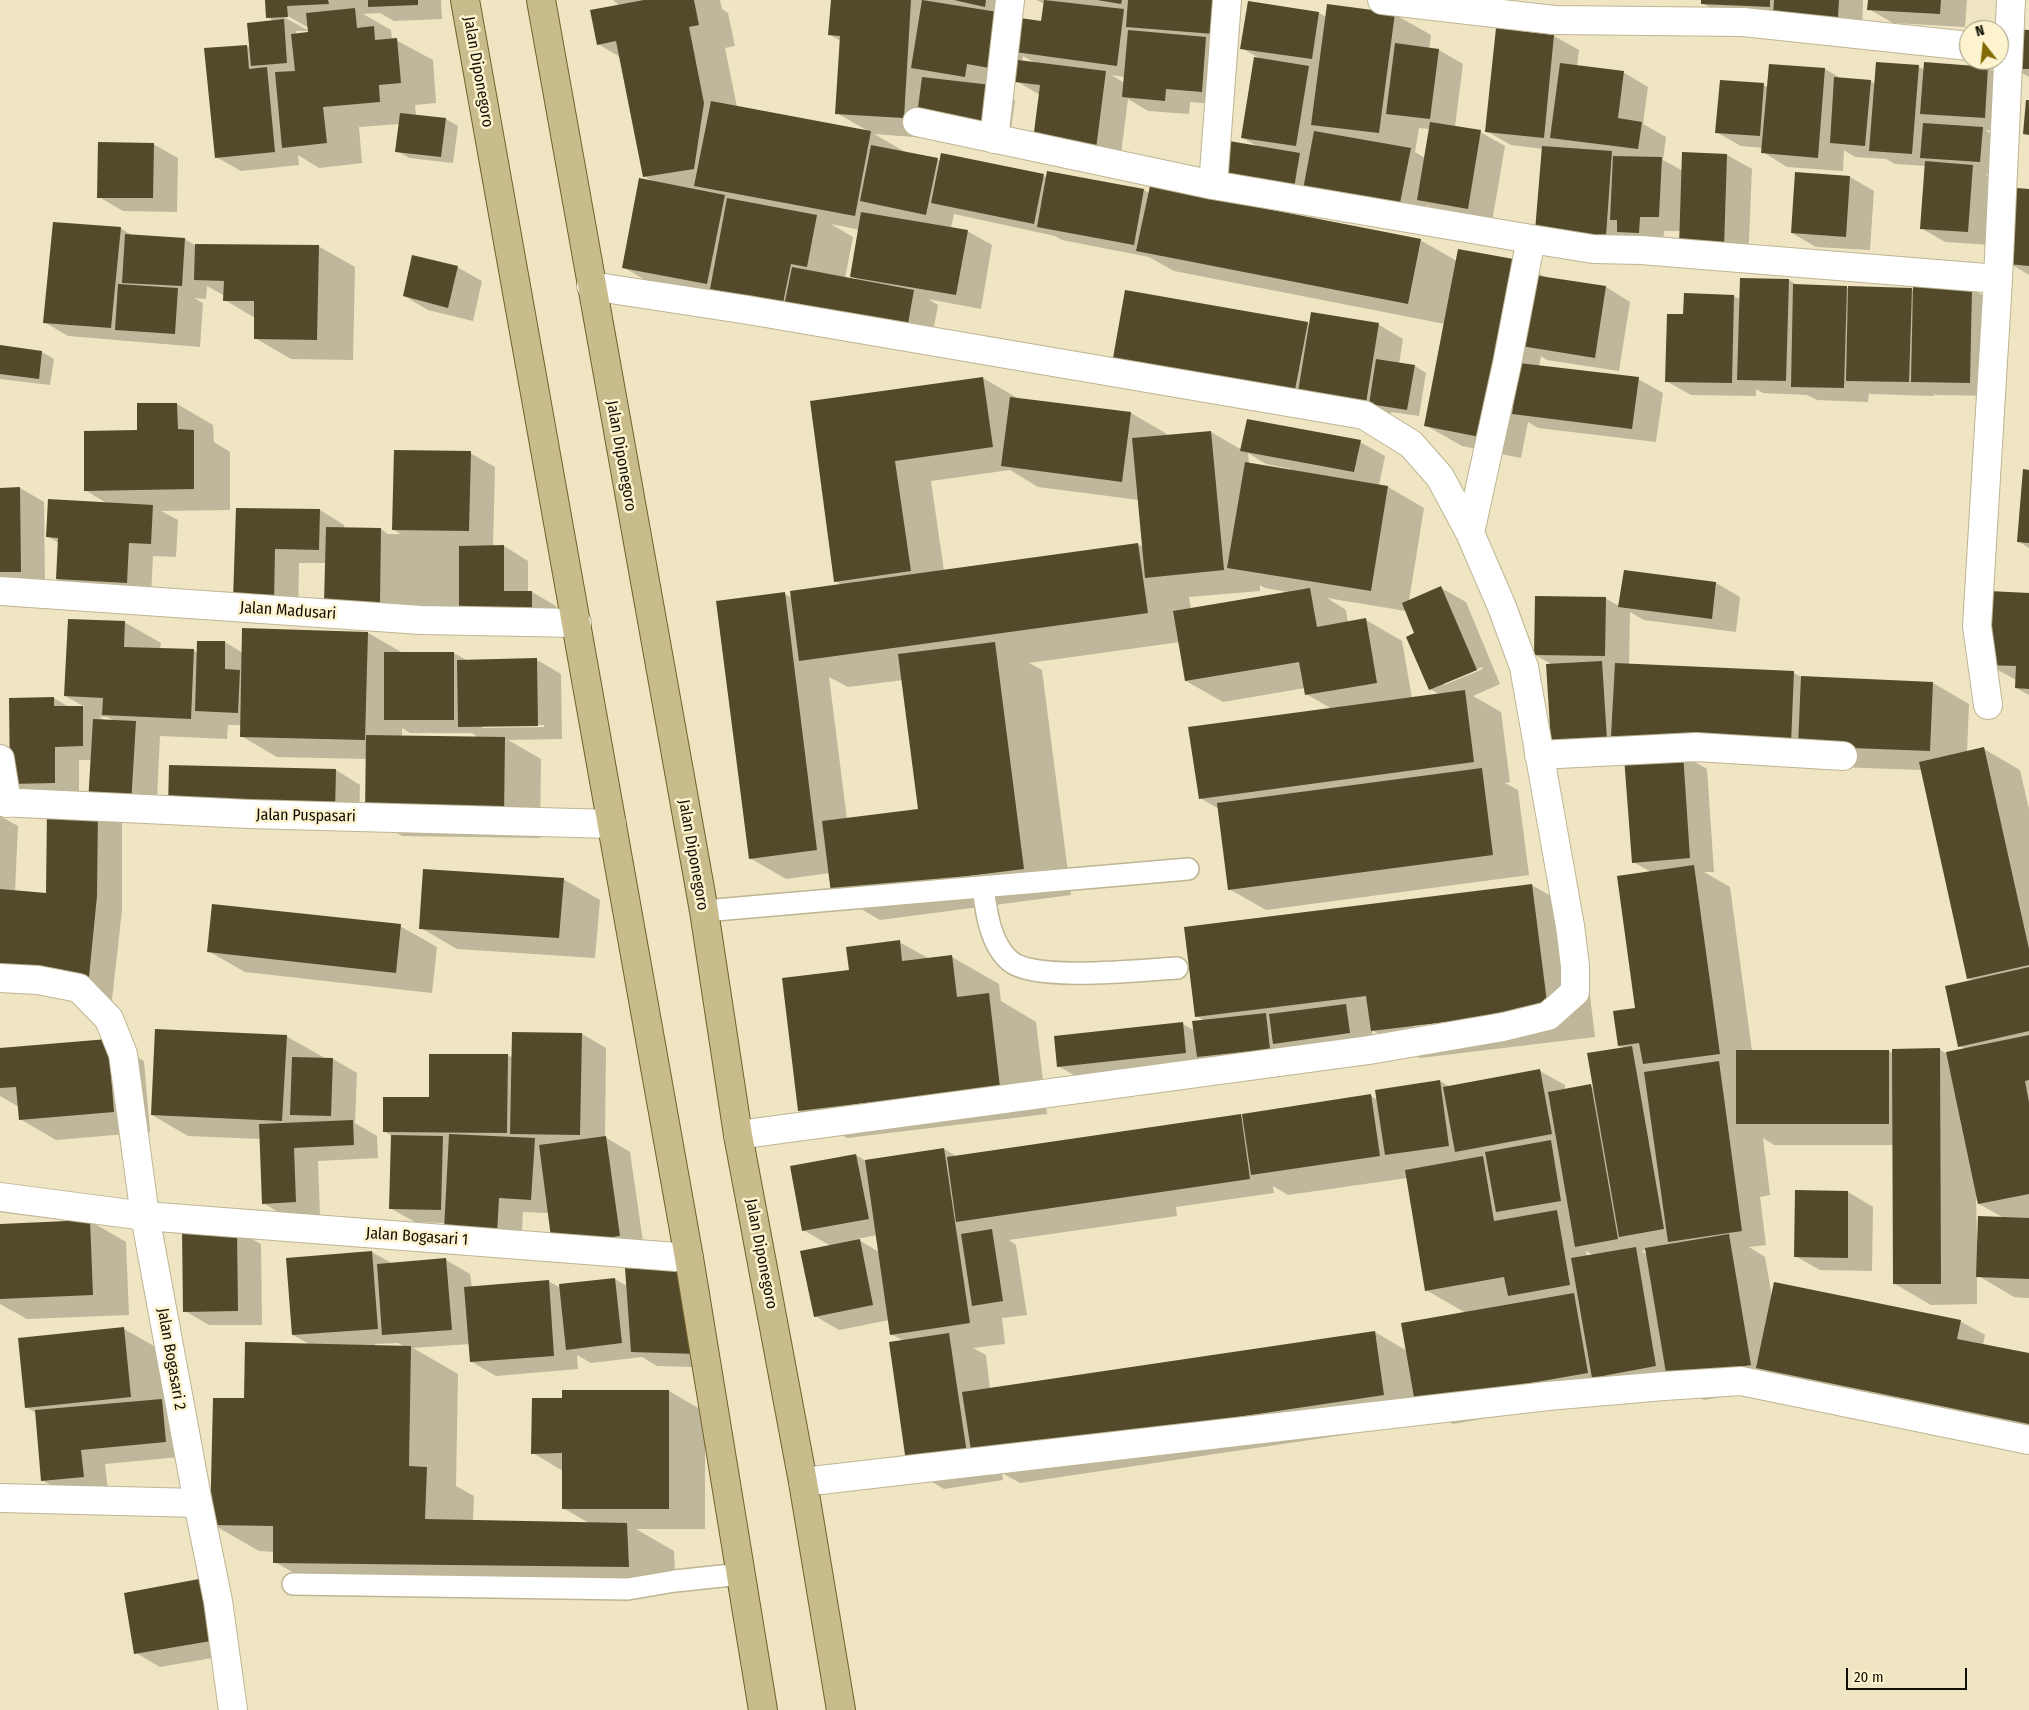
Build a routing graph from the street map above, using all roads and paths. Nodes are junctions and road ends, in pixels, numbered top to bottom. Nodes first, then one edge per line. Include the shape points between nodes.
1 (465, 0) edge
2 (541, 0) edge
3 (1010, 0) edge
4 (1227, 0) edge
5 (1382, 0) edge
6 (2010, 0) edge
7 (2007, 20) edge
8 (1959, 45) edge
9 (2004, 70) edge
10 (917, 122) dead end
11 (994, 139) junction
12 (1213, 186) junction
13 (1531, 240) junction
14 (1998, 279) junction
15 (591, 286) junction
16 (1470, 533) junction
17 (0, 591) edge
18 (577, 623) junction
19 (1988, 704) dead end
20 (1539, 755) junction
21 (1843, 756) dead end
22 (0, 759) edge
23 (3, 803) edge
24 (612, 824) junction
25 (1188, 869) dead end
26 (983, 886) junction
27 (704, 911) junction
28 (1177, 968) dead end
29 (0, 978) edge
30 (738, 1135) junction
31 (0, 1197) edge
32 (145, 1216) junction
33 (689, 1258) junction
34 (2029, 1440) edge
35 (803, 1482) junction
36 (0, 1498) edge
37 (198, 1503) junction
38 (741, 1574) junction
39 (293, 1584) dead end
40 (233, 1710) edge
41 (763, 1710) edge
42 (841, 1710) edge

1 - 18 main road, Jalan Diponegoro
2 - 15 main road, Jalan Diponegoro
3 - 11 street
4 - 12 street
5 - 8 street via 1554,20 1742,22
6 - 7 street
9 - 14 street via 2006,139
10 - 11 street
11 - 12 street
12 - 13 street
13 - 14 street via 1593,249 1641,250
13 - 16 street
14 - 19 street via 1976,626
15 - 16 street via 1364,415 1410,444 1440,477
15 - 27 main road, Jalan Diponegoro
16 - 20 street via 1524,667
17 - 18 street, Jalan Madusari via 421,620
18 - 24 main road, Jalan Diponegoro
20 - 21 street via 1696,747
20 - 30 street via 1575,966 1575,992 1548,1016 1369,1050
22 - 23 street
23 - 24 street, Jalan Puspasari via 248,814
24 - 33 main road, Jalan Diponegoro
25 - 26 lane
26 - 27 lane
26 - 28 lane via 987,921 1010,962 1036,972
27 - 30 main road, Jalan Diponegoro
29 - 32 street via 38,980 79,988 109,1018 123,1054
30 - 35 main road, Jalan Diponegoro
31 - 32 street, Jalan Bogasari 1
32 - 33 street, Jalan Bogasari 1
32 - 37 street, Jalan Bogasari 2
33 - 38 main road, Jalan Diponegoro
34 - 35 street via 1740,1381 1548,1396
35 - 42 main road, Jalan Diponegoro
36 - 37 street
37 - 40 street, Jalan Bogasari 2 via 218,1601
38 - 39 lane via 628,1589
38 - 41 main road, Jalan Diponegoro

